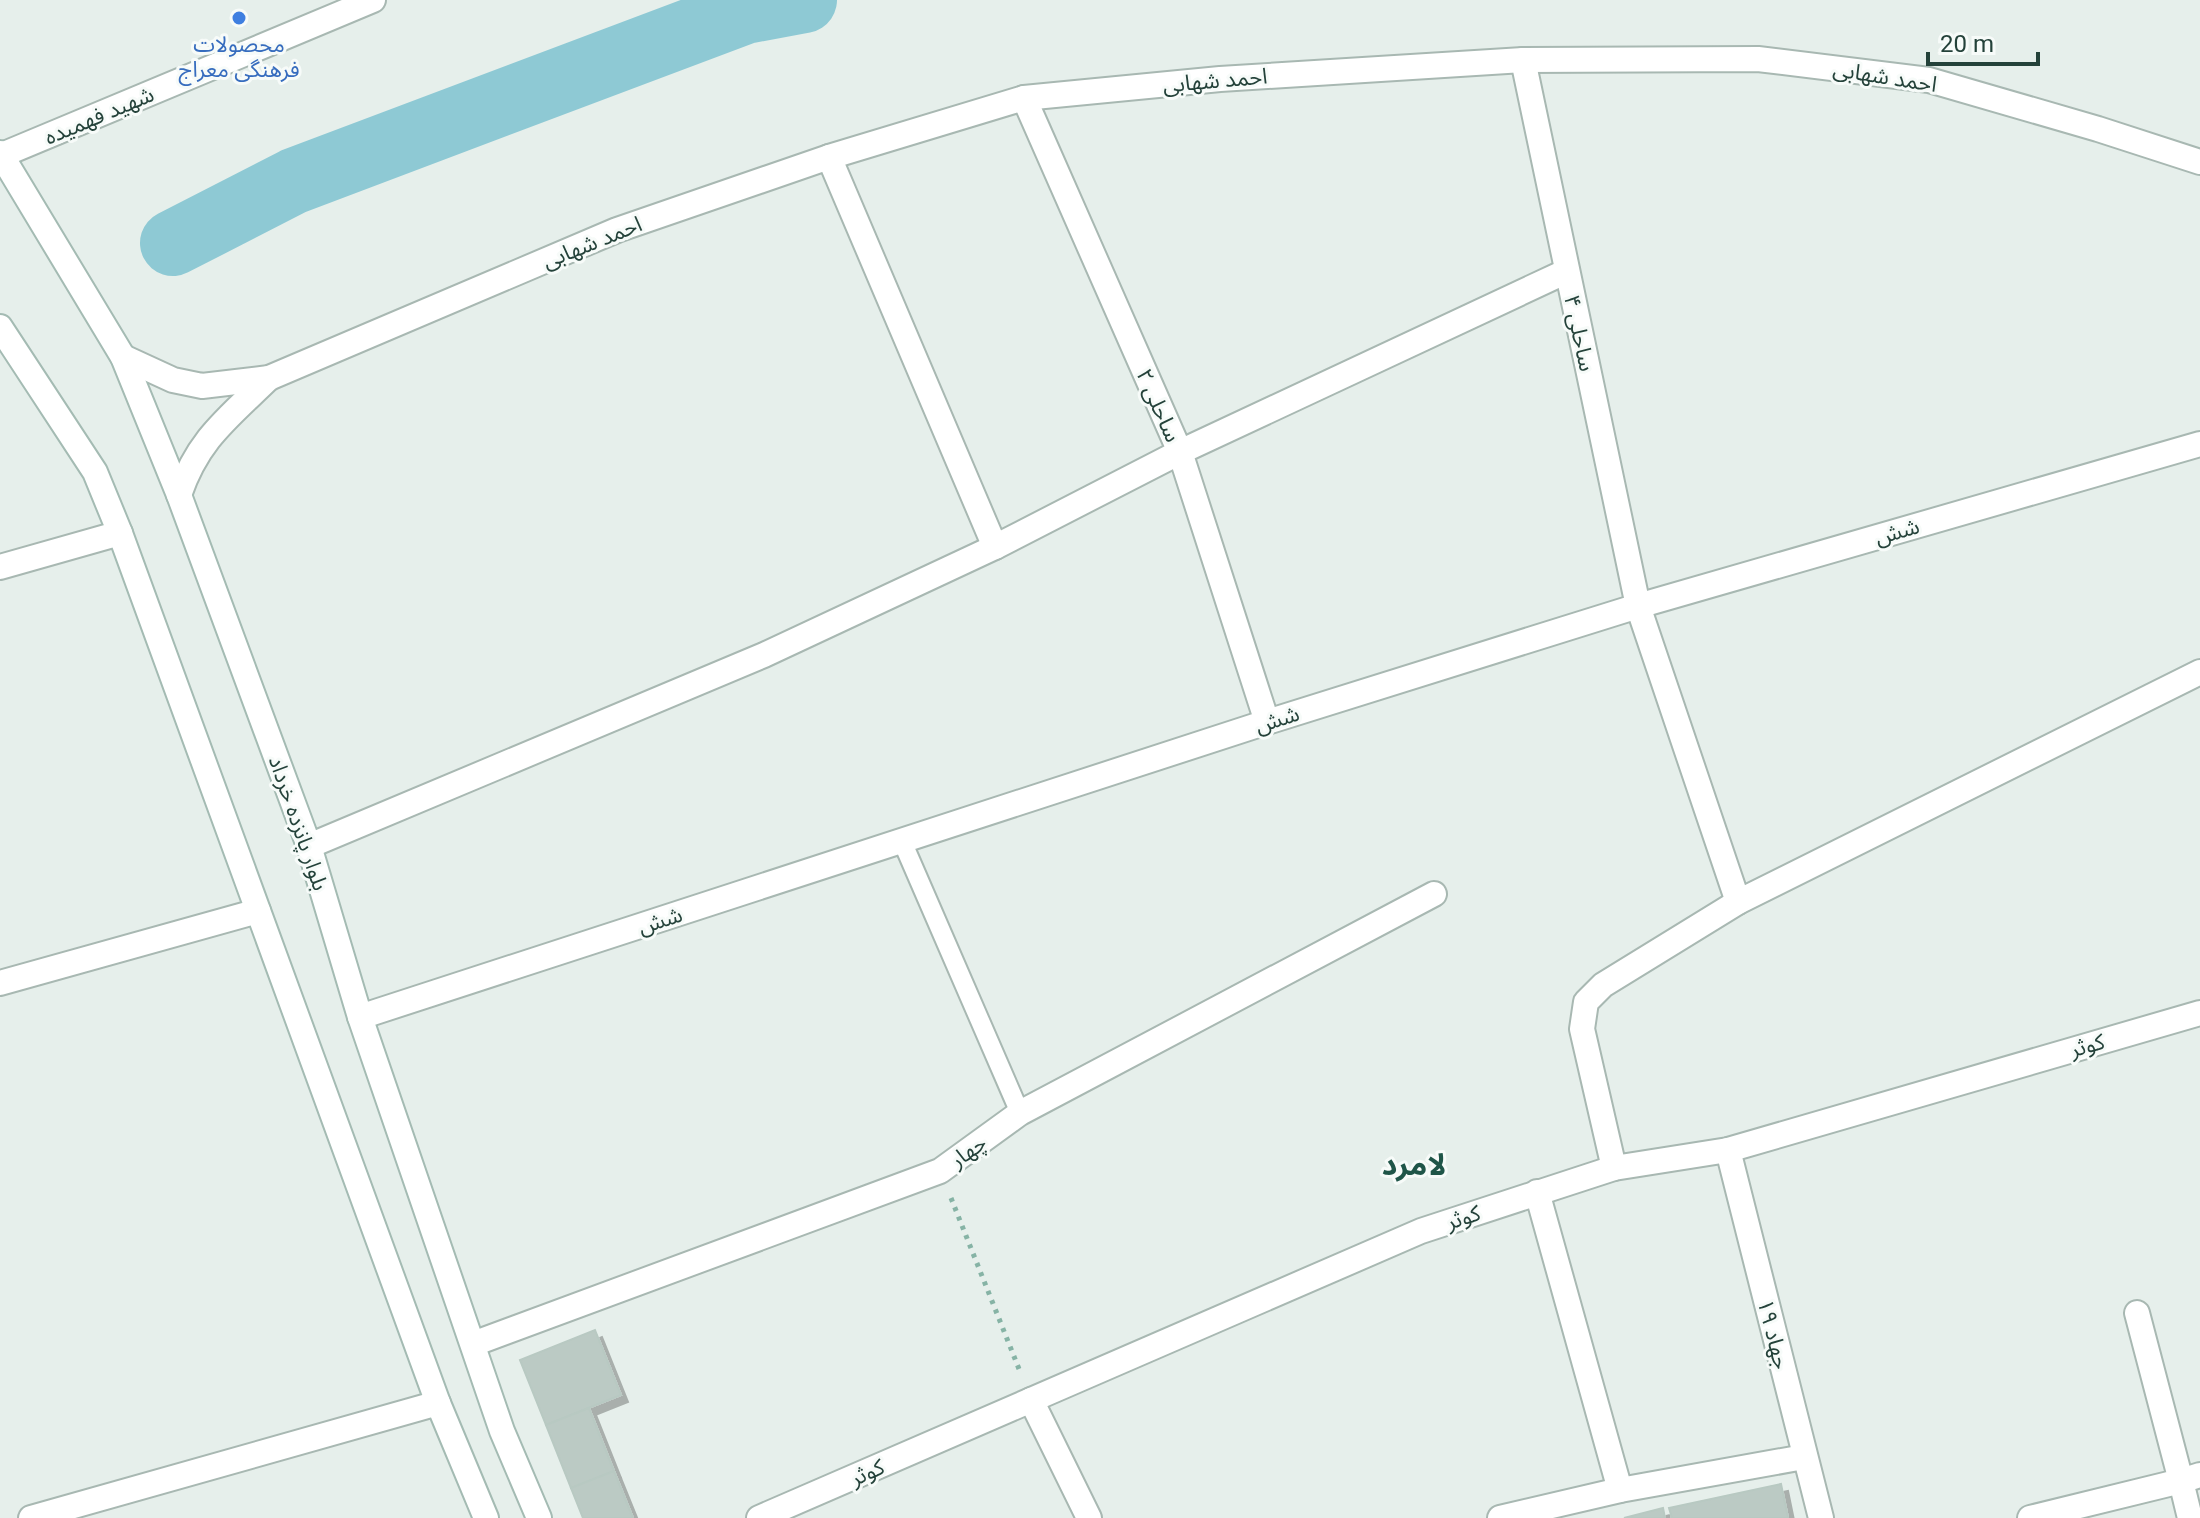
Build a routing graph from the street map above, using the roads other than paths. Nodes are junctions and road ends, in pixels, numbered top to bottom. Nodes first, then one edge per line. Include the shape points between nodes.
1 (373, 0) edge
2 (1523, 60) junction
3 (1024, 98) junction
4 (1, 154) edge
5 (829, 157) junction
6 (2200, 162) edge
7 (1567, 271) junction
8 (0, 327) edge
9 (123, 357) junction
10 (269, 378) junction
11 (2200, 444) edge
12 (1180, 452) junction
13 (179, 495) junction
14 (120, 533) junction
15 (995, 547) junction
16 (0, 567) edge
17 (1638, 606) junction
18 (2200, 672) edge
19 (1267, 722) junction
20 (902, 841) junction
21 (309, 846) junction
22 (1434, 894) dead end
23 (1738, 902) junction
24 (258, 911) junction
25 (0, 983) edge
26 (2200, 1013) edge
27 (360, 1017) junction
28 (1020, 1113) junction
29 (1728, 1150) junction
30 (1614, 1168) junction
31 (1537, 1192) junction
32 (2137, 1313) dead end
33 (473, 1344) junction
34 (1031, 1400) junction
35 (438, 1403) junction
36 (1804, 1457) junction
37 (2191, 1478) edge
38 (1620, 1490) junction
39 (31, 1518) edge
40 (486, 1518) edge
41 (539, 1518) edge
42 (759, 1518) edge
43 (1089, 1518) edge
44 (1500, 1518) edge
45 (1821, 1518) edge
46 (2030, 1518) edge
47 (2190, 1518) edge

1 - 4 street, شهید فهمیده
2 - 3 street, احمد شهابی via 1220,79
2 - 6 street, احمد شهابی via 1758,59 1929,80
2 - 7 street, ساحلی ۴
3 - 5 street, احمد شهابی
3 - 12 street, ساحلی ۲
4 - 9 street, بلوار پانزده خرداد
5 - 10 street, احمد شهابی via 617,230
5 - 15 street
7 - 12 street
7 - 17 street, ساحلی ۴
8 - 14 street via 95,472
9 - 10 street, احمد شهابی via 173,380 202,386
9 - 13 street, بلوار پانزده خرداد
10 - 13 street, احمد شهابی via 206,440
11 - 17 street, شش
12 - 15 street
12 - 19 street, ساحلی ۲
13 - 21 street, بلوار پانزده خرداد
14 - 16 street
14 - 24 street
15 - 21 street via 764,655
17 - 19 street, شش
17 - 23 street, ساحلی ۴
18 - 23 street
19 - 20 street, شش
20 - 27 street, شش
20 - 28 lane
21 - 27 street, بلوار پانزده خرداد
22 - 28 street, چهار
23 - 30 street via 1603,985 1586,1002 1582,1029
24 - 25 street
24 - 35 street
26 - 29 street, کوثر
27 - 33 street, بلوار پانزده خرداد
28 - 33 street, چهار via 940,1171
29 - 30 street, کوثر
29 - 36 street, جهاد ۱۹
30 - 31 street, کوثر
31 - 34 street, کوثر via 1421,1231
31 - 38 street
32 - 37 street
33 - 41 street, بلوار پانزده خرداد
34 - 42 street, کوثر
34 - 43 street
35 - 39 street
35 - 40 street
36 - 38 street
36 - 45 street, جهاد ۱۹
37 - 46 street
37 - 47 street
38 - 44 street

